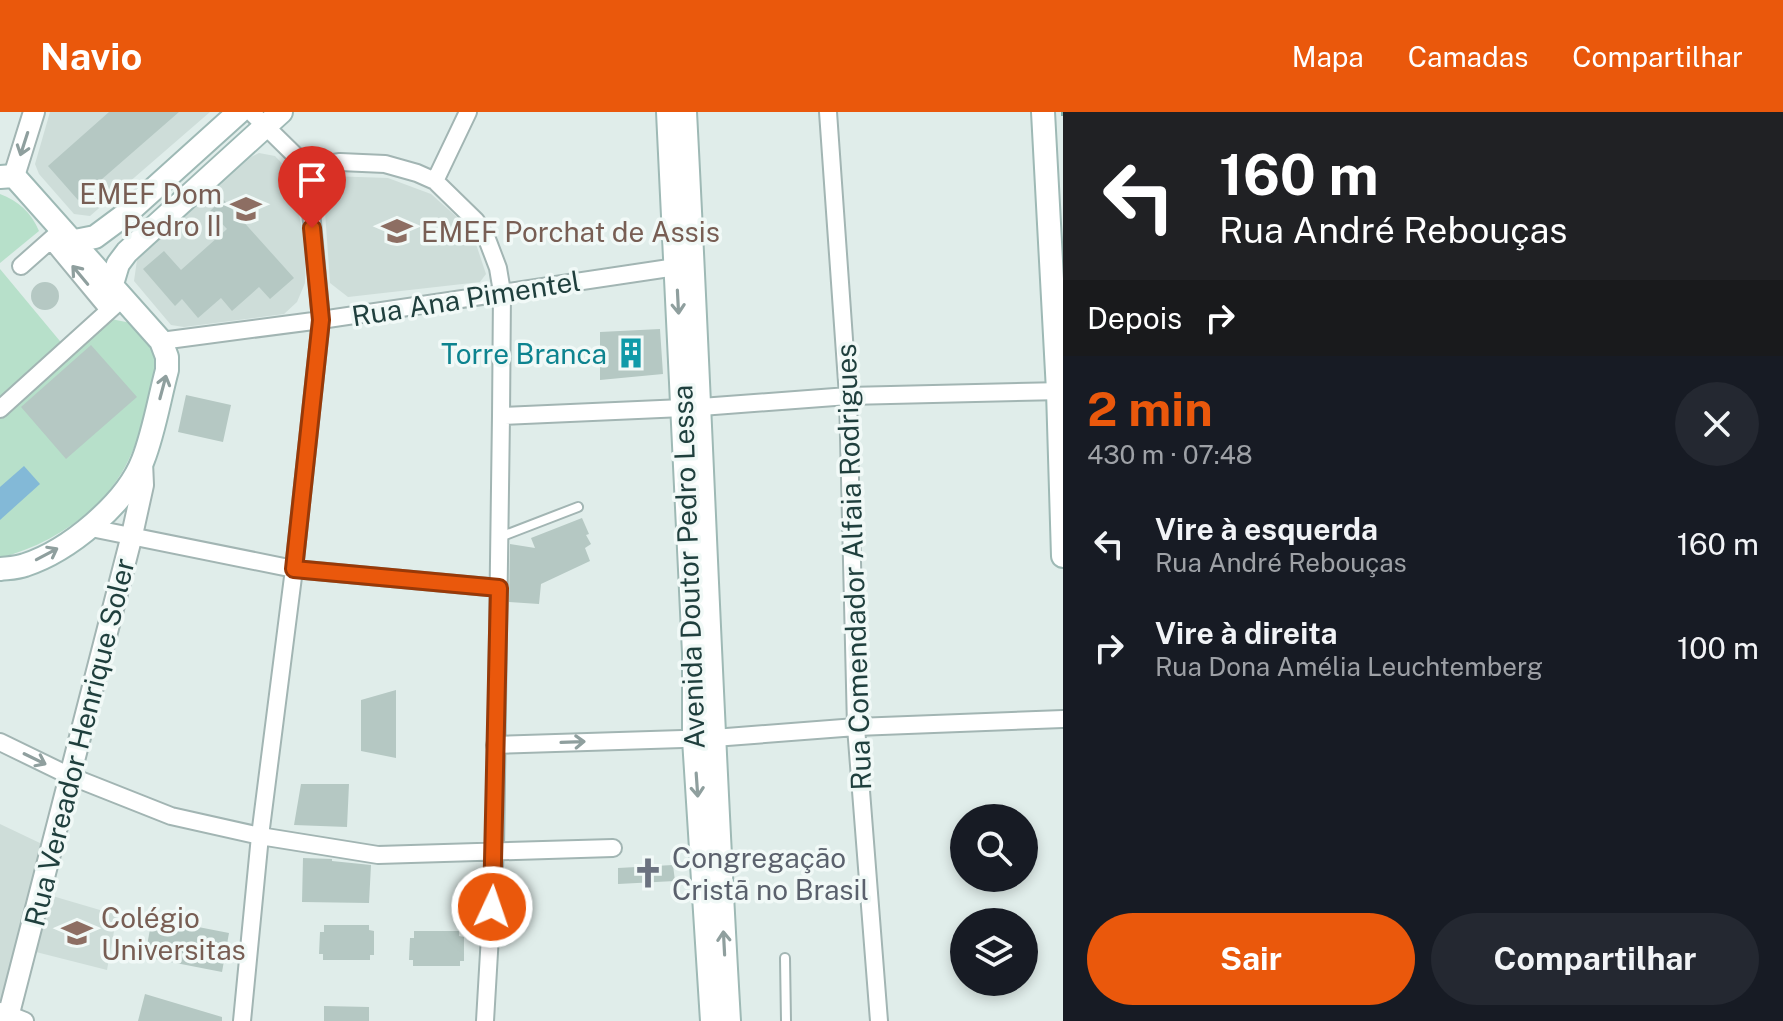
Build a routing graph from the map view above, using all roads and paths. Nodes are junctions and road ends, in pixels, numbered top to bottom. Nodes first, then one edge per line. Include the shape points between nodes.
1 (34, 112) edge
2 (239, 112) edge
3 (468, 112) edge
4 (668, 112) edge
5 (685, 112) edge
6 (828, 112) edge
7 (1043, 112) edge
8 (266, 117) edge
9 (307, 167) junction
10 (7, 177) edge
11 (435, 181) junction
12 (1055, 181) edge
13 (106, 228) junction
14 (63, 237) junction
15 (127, 252) junction
16 (21, 266) dead end
17 (676, 267) junction
18 (502, 292) junction
19 (115, 297) junction
20 (321, 320) junction
21 (161, 341) junction
22 (1060, 391) edge
23 (848, 396) junction
24 (692, 408) junction
25 (0, 409) edge
26 (501, 416) junction
27 (142, 462) junction
28 (578, 507) dead end
29 (91, 528) junction
30 (132, 535) junction
31 (500, 537) junction
32 (1063, 556) edge
33 (0, 569) edge
34 (294, 569) junction
35 (499, 588) junction
36 (1063, 719) edge
37 (856, 727) junction
38 (704, 738) junction
39 (0, 742) edge
40 (495, 745) junction
41 (70, 776) junction
42 (260, 836) junction
43 (613, 848) dead end
44 (495, 850) junction
45 (785, 958) dead end
46 (10, 1017) edge
47 (242, 1021) edge
48 (485, 1021) edge
49 (712, 1021) edge
50 (729, 1021) edge
51 (786, 1021) edge
52 (879, 1021) edge

1 -> 10 street
2 - 13 main road
3 - 11 street
4 - 17 main road, Avenida Doutor Pedro Lessa
5 - 24 main road, Avenida Doutor Pedro Lessa
6 - 23 street, Rua Comendador Alfaia Rodrigues
7 - 12 main road
8 - 9 street
8 - 15 main road
9 - 11 street via 373,163
9 - 20 street
10 - 14 main road
11 - 18 street via 487,239
12 - 22 main road
13 - 14 main road via 95,237
13 - 15 main road
14 - 16 street
19 -> 14 main road
15 - 19 main road via 118,264
17 - 18 street, Rua Ana Pimentel
17 -> 24 main road, Avenida Doutor Pedro Lessa
18 - 20 street, Rua Ana Pimentel
18 - 26 street
19 - 21 main road
19 - 25 street
20 - 21 street, Rua Ana Pimentel
20 - 34 street
27 -> 21 main road via 167,370
22 - 23 street
22 - 32 main road
23 - 24 street
23 - 37 street, Rua Comendador Alfaia Rodrigues
24 - 26 street
24 - 38 main road, Avenida Doutor Pedro Lessa
26 - 31 street
27 - 29 main road
27 - 30 street, Rua Vereador Henrique Soler via 143,485
28 - 31 lane
29 - 30 street
33 -> 29 main road via 25,565
30 - 34 street
30 - 41 street, Rua Vereador Henrique Soler
31 - 35 street
34 - 35 street
34 - 42 street
35 - 40 street
36 - 37 street
37 - 38 street
37 - 52 street, Rua Comendador Alfaia Rodrigues
40 -> 38 street
38 -> 49 main road, Avenida Doutor Pedro Lessa
50 -> 38 main road, Avenida Doutor Pedro Lessa
39 -> 41 street
40 - 44 street
41 - 42 street via 171,816
41 - 46 street, Rua Vereador Henrique Soler
42 - 44 street via 378,855
42 - 47 street
43 - 44 street
44 - 48 street
45 - 51 lane

